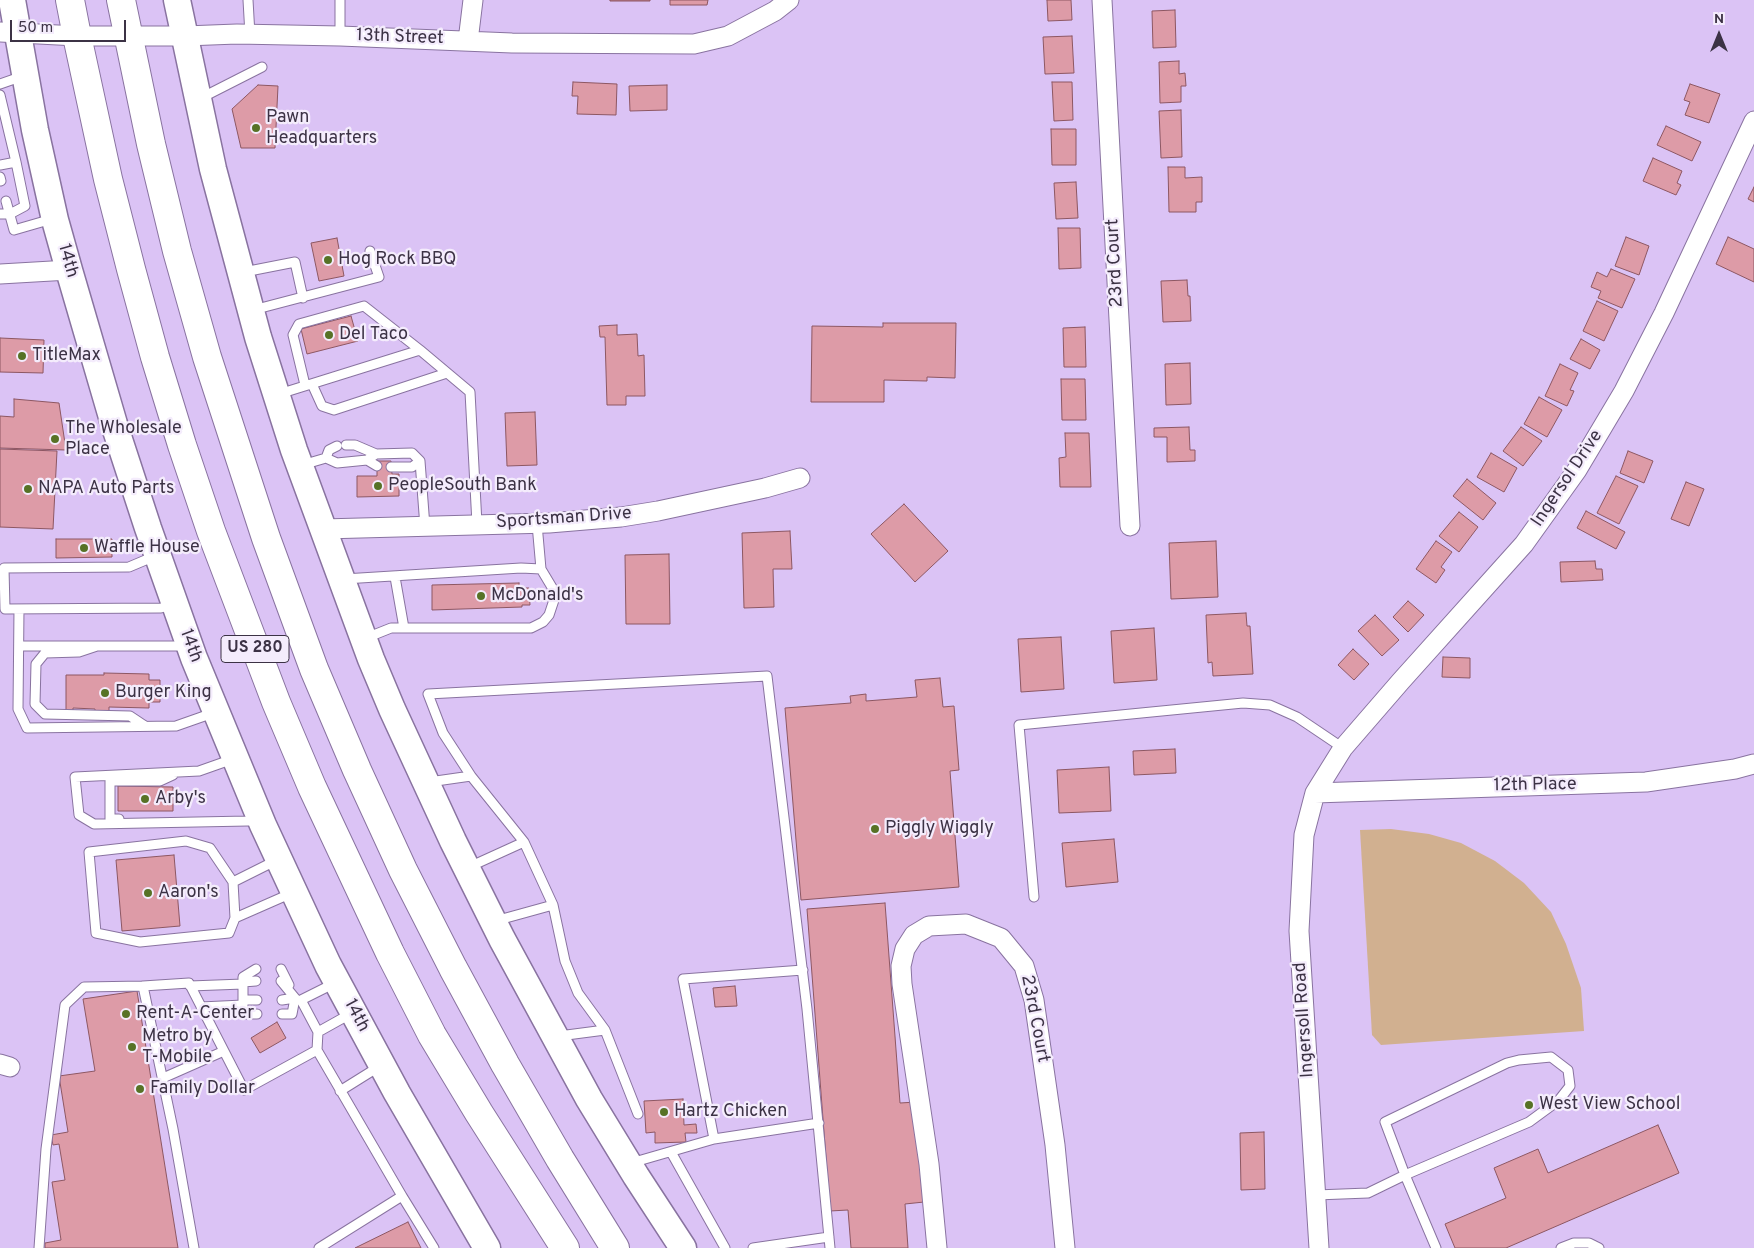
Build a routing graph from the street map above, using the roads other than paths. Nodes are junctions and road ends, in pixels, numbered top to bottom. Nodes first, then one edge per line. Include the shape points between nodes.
1 (12, 0) edge
2 (70, 0) edge
3 (122, 0) edge
4 (177, 0) edge
5 (248, 0) edge
6 (340, 0) edge
7 (473, 0) edge
8 (789, 0) edge
9 (1102, 0) edge
10 (9, 33) edge
11 (250, 35) junction
12 (77, 36) junction
13 (185, 36) junction
14 (340, 36) junction
15 (129, 37) junction
16 (468, 41) junction
17 (262, 67) dead end
18 (26, 75) junction
19 (0, 84) edge
20 (0, 95) edge
21 (198, 100) junction
22 (1754, 121) edge
23 (24, 139) junction
24 (16, 162) junction
25 (0, 165) edge
26 (6, 201) dead end
27 (0, 214) edge
28 (10, 214) junction
29 (55, 218) junction
30 (370, 251) dead end
31 (69, 270) junction
32 (241, 272) junction
33 (0, 274) edge
34 (303, 298) junction
35 (251, 310) junction
36 (420, 350) junction
37 (447, 373) junction
38 (308, 384) junction
39 (276, 395) junction
40 (376, 454) junction
41 (326, 458) junction
42 (368, 460) junction
43 (420, 460) junction
44 (300, 465) junction
45 (377, 466) dead end
46 (391, 467) dead end
47 (800, 478) dead end
48 (477, 524) junction
49 (537, 524) junction
50 (1130, 526) dead end
51 (425, 527) junction
52 (323, 529) junction
53 (158, 555) junction
54 (541, 569) junction
55 (395, 577) junction
56 (342, 580) junction
57 (175, 604) junction
58 (3, 609) edge
59 (19, 609) junction
60 (404, 628) junction
61 (364, 638) junction
62 (20, 646) junction
63 (97, 646) junction
64 (190, 646) junction
65 (216, 712) junction
66 (146, 726) junction
67 (1343, 748) junction
68 (235, 758) junction
69 (1754, 764) edge
70 (181, 772) junction
71 (471, 776) junction
72 (426, 782) junction
73 (1315, 793) junction
74 (260, 817) junction
75 (185, 822) junction
76 (524, 842) junction
77 (279, 858) junction
78 (466, 868) junction
79 (232, 882) junction
80 (295, 892) junction
81 (1034, 897) dead end
82 (552, 905) junction
83 (235, 918) junction
84 (493, 921) junction
85 (256, 969) dead end
86 (282, 969) dead end
87 (803, 970) junction
88 (256, 981) dead end
89 (281, 981) dead end
90 (337, 982) junction
91 (243, 983) junction
92 (143, 986) junction
93 (190, 986) junction
94 (298, 999) junction
95 (257, 1000) dead end
96 (282, 1000) dead end
97 (243, 1003) junction
98 (201, 1007) junction
99 (353, 1012) junction
100 (257, 1014) dead end
101 (282, 1014) dead end
102 (604, 1030) junction
103 (318, 1032) junction
104 (554, 1036) junction
105 (316, 1050) junction
106 (224, 1052) junction
107 (382, 1064) junction
108 (163, 1078) junction
109 (340, 1091) junction
110 (638, 1114) dead end
111 (819, 1123) junction
112 (714, 1139) junction
113 (671, 1152) junction
114 (628, 1164) junction
115 (1405, 1175) junction
116 (1316, 1195) junction
117 (402, 1196) junction
118 (829, 1237) junction
119 (482, 1244) edge
120 (40, 1248) edge
121 (194, 1248) edge
122 (319, 1248) edge
123 (434, 1248) edge
124 (564, 1248) edge
125 (615, 1248) edge
126 (683, 1248) edge
127 (724, 1248) edge
128 (753, 1248) edge
129 (830, 1248) edge
130 (937, 1248) edge
131 (1065, 1248) edge
132 (1319, 1248) edge
133 (1436, 1248) edge
134 (1561, 1248) edge
135 (1599, 1248) edge

1 - 10 street, 14th
2 - 12 highway, US 280
3 - 15 highway, US 280
4 - 13 street
5 - 11 lane
6 - 14 lane
7 - 16 street
8 - 16 street, 13th Street via 728,36 694,44
9 - 50 street, 23rd Court
10 - 12 street, 13th Street
10 - 18 street, 14th
11 - 13 street, 13th Street
11 - 14 street, 13th Street
12 - 15 street, 13th Street
12 - 124 highway, US 280 via 108,179 155,357 211,531 276,702 390,953 432,1035
13 - 15 street, 13th Street
13 - 21 street
14 - 16 street, 13th Street
15 - 125 highway, US 280 via 151,144 207,357 266,538 314,668 403,870 452,968 560,1159
17 - 21 lane
18 - 19 lane
18 - 23 street, 14th
20 - 23 lane
21 - 32 street
22 - 67 street, Ingersol Drive via 1624,391 1577,470 1524,544
23 - 24 lane
23 - 29 street, 14th
24 - 25 lane
24 - 28 lane via 25,206
26 - 28 lane
27 - 28 lane
28 - 29 lane via 14,230
29 - 31 street, 14th
30 - 34 lane via 379,276
31 - 33 street
31 - 53 street, 14th via 114,424
32 - 34 lane via 295,262
32 - 35 street
34 - 35 lane
35 - 39 street
36 - 37 lane
36 - 38 lane
36 - 38 lane via 364,306 299,324 293,335
37 - 38 lane via 334,410 322,406
37 - 48 lane via 470,392
38 - 39 lane
39 - 44 street
40 - 41 lane via 355,445 342,445 329,450
40 - 42 lane
40 - 43 lane via 412,453
41 - 42 lane via 337,463
41 - 44 lane
42 - 45 lane
43 - 46 lane via 412,467
43 - 51 lane
44 - 52 street
47 - 49 street, Sportsman Drive via 658,511
48 - 49 street, Sportsman Drive
48 - 51 street, Sportsman Drive
49 - 54 lane
51 - 52 street, Sportsman Drive
52 - 56 street
53 - 57 street, 14th
53 - 58 lane via 129,567 4,568
54 - 55 lane
54 - 60 lane via 553,589 554,600 549,615 531,628
55 - 56 lane
55 - 60 lane
56 - 61 street
57 - 59 lane via 161,608
57 - 64 street, 14th
58 - 59 lane
59 - 62 lane
60 - 61 lane via 391,628
61 - 72 street
62 - 63 lane
62 - 66 lane via 18,709 27,728
63 - 64 lane
63 - 66 lane via 80,652 45,653 36,664 35,704 45,714 130,716
64 - 65 street, 14th
65 - 66 lane via 176,726
65 - 68 street, 14th
67 - 73 street, Ingersol Drive
67 - 81 lane via 1297,717 1270,705 1244,703 1019,725
68 - 70 lane via 198,771
68 - 74 street, 14th
69 - 73 street, 12th Place via 1646,782
70 - 75 lane via 160,780 110,780 110,819 176,819
70 - 75 lane via 75,778 79,815 94,824
71 - 72 lane
71 - 76 lane
71 - 87 lane via 443,733 428,694 767,676
72 - 78 street
73 - 116 street, Ingersoll Road via 1304,835 1299,931
74 - 75 lane via 248,821
74 - 77 street, 14th
76 - 78 lane
76 - 82 lane
77 - 79 lane
77 - 80 street, 14th
78 - 84 street
79 - 83 lane
79 - 83 lane via 210,848 186,841 89,852 96,933 140,942 229,933
80 - 83 lane
80 - 90 street, 14th
82 - 84 lane
82 - 102 lane via 565,961 578,993
84 - 104 street
85 - 91 lane via 243,977
86 - 94 lane
87 - 111 lane
87 - 112 lane via 683,979
88 - 91 lane
89 - 94 lane
90 - 94 lane
90 - 99 street, 14th
91 - 93 lane
91 - 97 lane
92 - 93 lane via 189,983
92 - 108 lane
92 - 120 lane via 84,986 65,1005 46,1149
93 - 98 lane
94 - 96 lane
94 - 101 lane via 292,1014
94 - 103 lane
95 - 97 lane
97 - 98 lane
97 - 100 lane via 243,1014
98 - 106 lane
99 - 103 lane
99 - 107 street, 14th
102 - 104 lane
102 - 110 lane
103 - 105 lane
104 - 114 street
105 - 106 lane via 244,1090
105 - 109 lane
106 - 108 lane
107 - 109 lane
107 - 119 street, 14th
108 - 121 lane
109 - 117 lane
111 - 112 lane
111 - 118 lane
112 - 113 lane
113 - 114 lane
113 - 127 lane
114 - 126 street
115 - 115 lane via 1385,1122 1507,1063 1551,1057 1568,1070 1570,1086 1559,1100 1529,1122
115 - 116 lane via 1368,1193
115 - 133 lane
116 - 132 street, Ingersoll Road
117 - 122 lane
117 - 123 lane
118 - 128 lane
118 - 129 lane
130 - 131 street, 23rd Court via 929,1164 901,966 905,949 914,934 929,926 966,924 1001,938 1024,966 1034,1000 1055,1145
134 - 135 lane via 1574,1243 1589,1243

